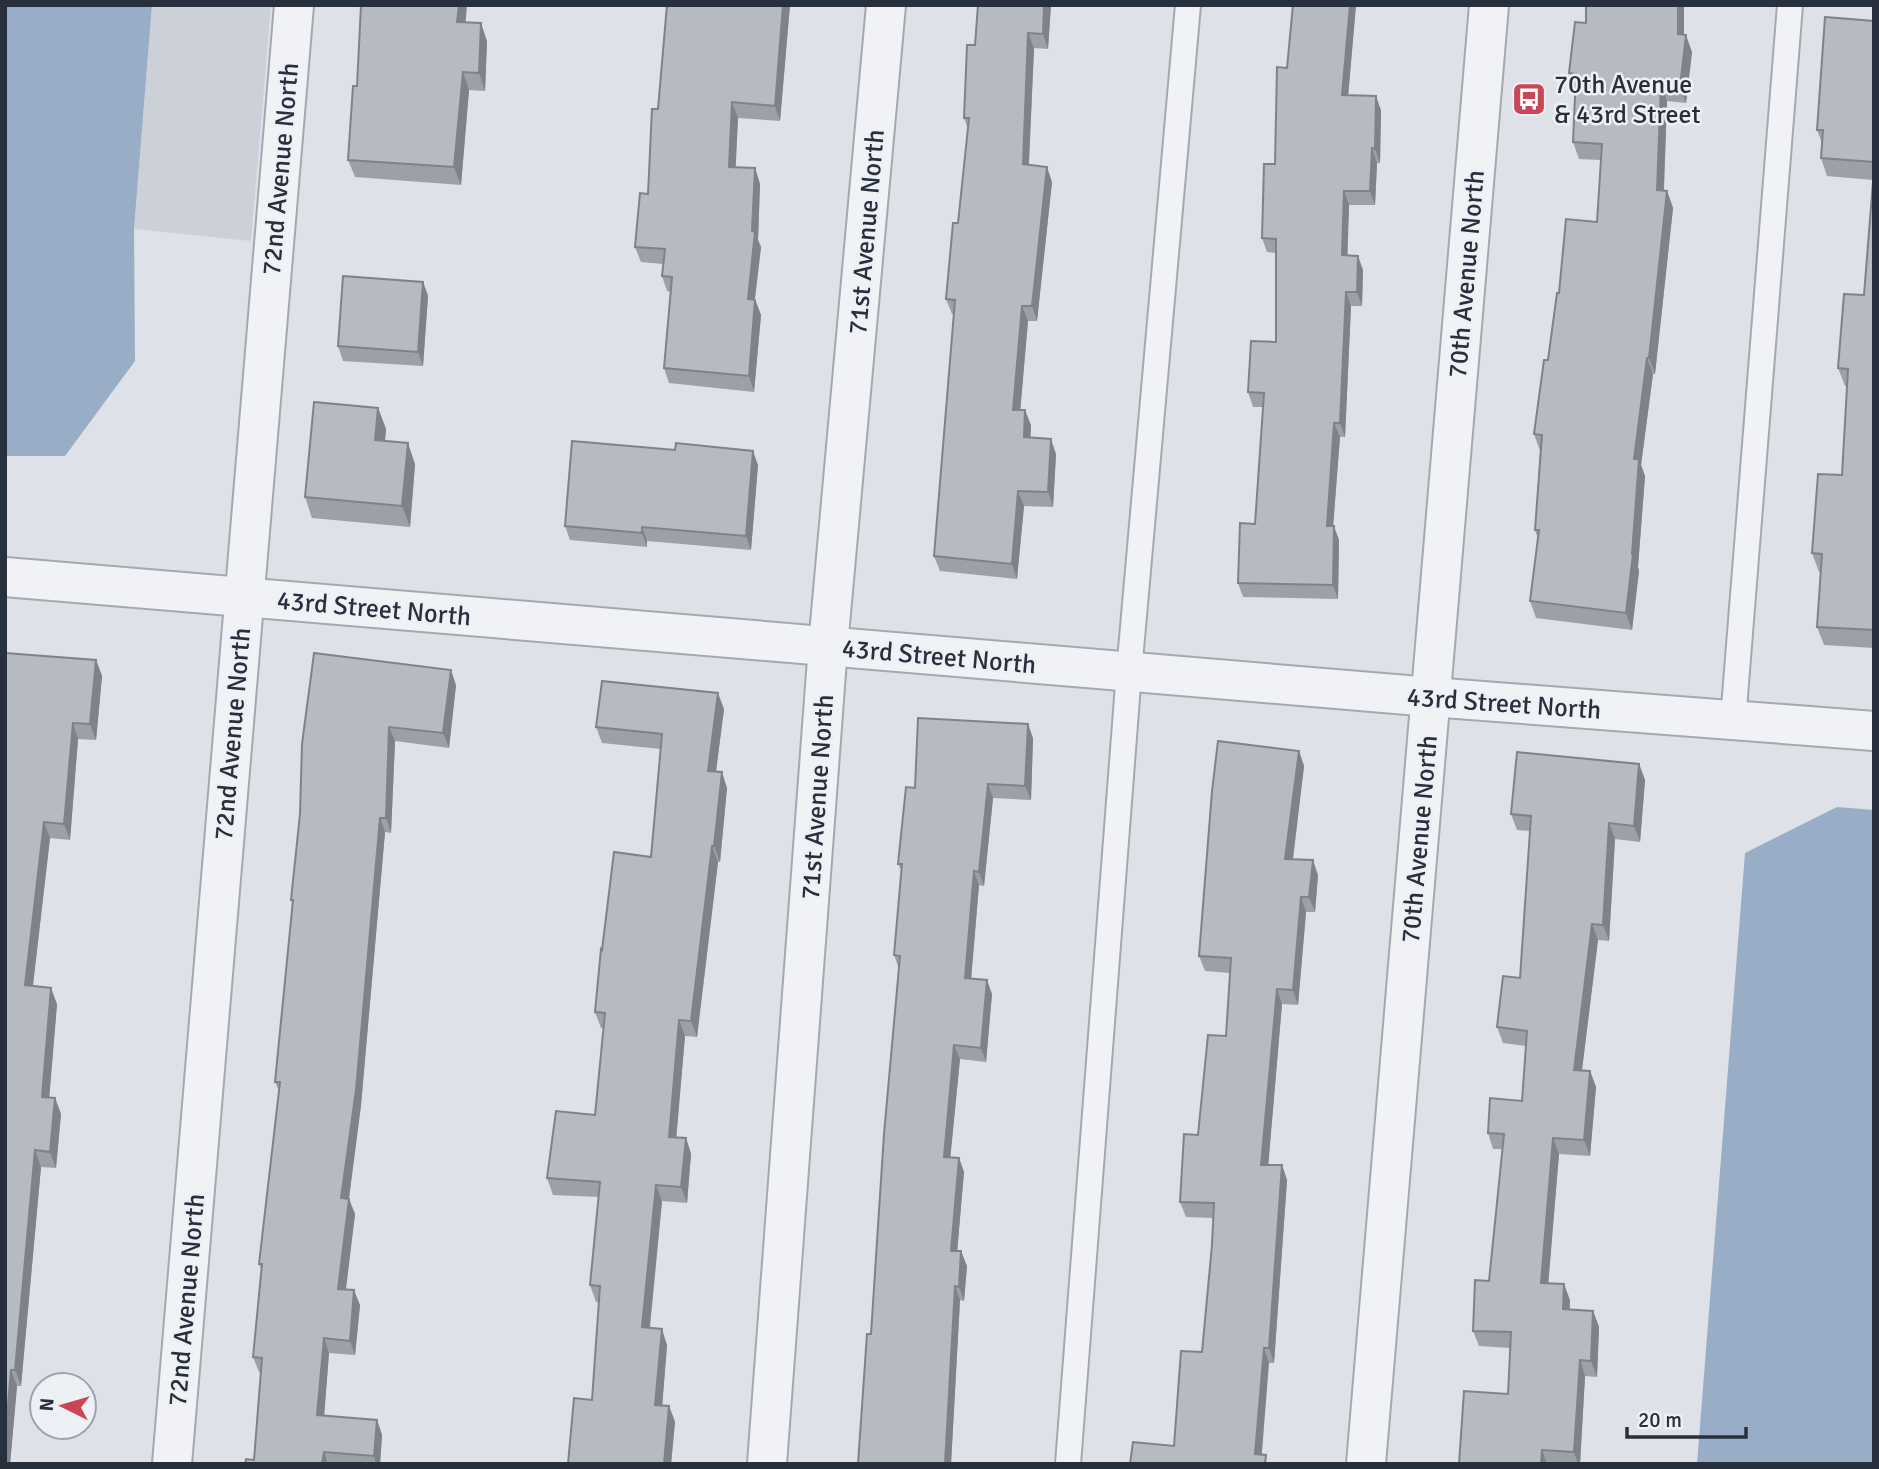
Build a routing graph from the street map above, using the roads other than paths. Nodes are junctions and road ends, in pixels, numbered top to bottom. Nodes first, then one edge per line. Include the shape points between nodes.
1 (294, 5) edge
2 (886, 5) edge
3 (1188, 5) edge
4 (1489, 5) edge
5 (1790, 5) edge
6 (5, 577) edge
7 (244, 597) junction
8 (828, 646) junction
9 (1129, 672) junction
10 (1431, 697) junction
11 (1732, 720) junction
12 (1874, 732) edge
13 (172, 1464) edge
14 (767, 1464) edge
15 (1068, 1464) edge
16 (1366, 1464) edge

1 - 7 street, 72nd Avenue North
2 - 8 street, 71st Avenue North
3 - 9 lane
4 - 10 street, 70th Avenue North
5 - 11 lane
6 - 7 street, 43rd Street North
7 - 8 street, 43rd Street North
7 - 13 street, 72nd Avenue North
8 - 9 street, 43rd Street North
8 - 14 street, 71st Avenue North
9 - 10 street, 43rd Street North
9 - 15 lane
10 - 11 street, 43rd Street North
10 - 16 street, 70th Avenue North
11 - 12 street, 43rd Street North

